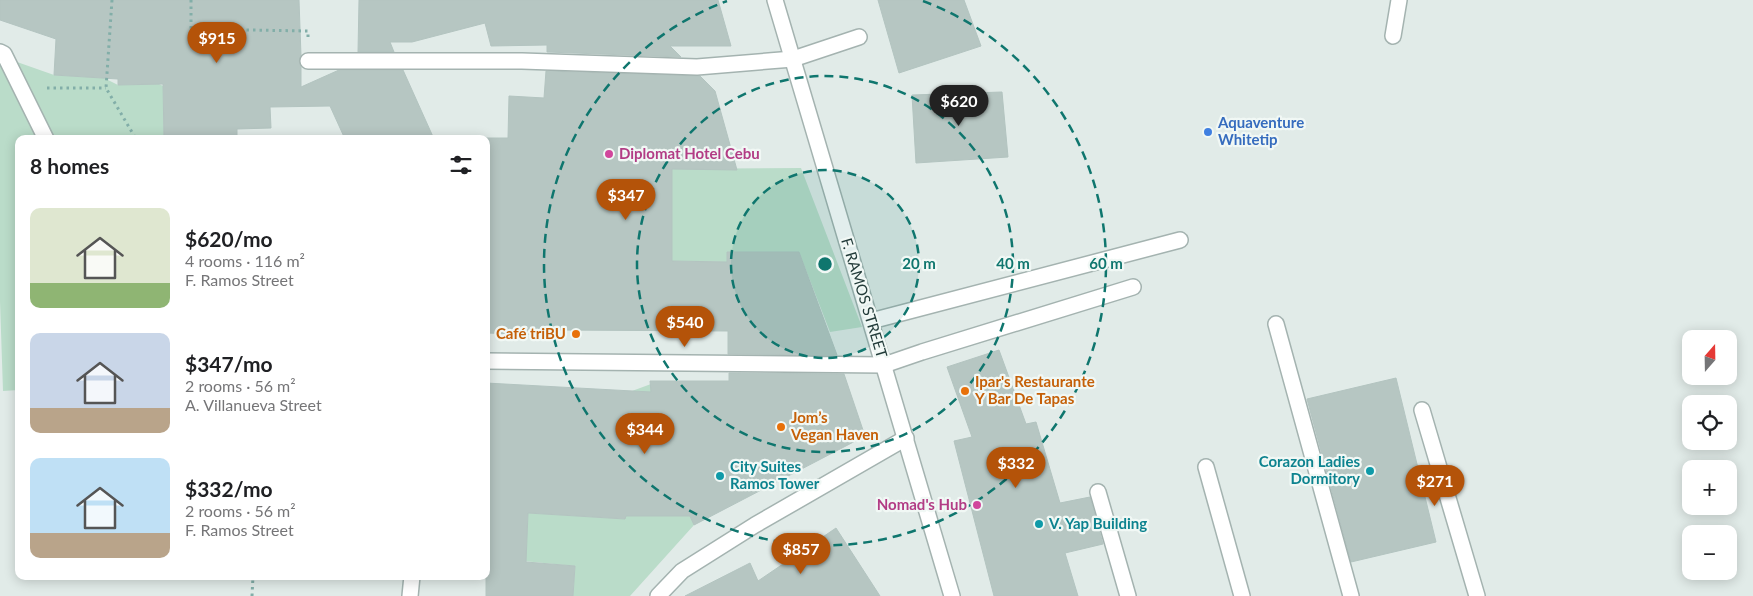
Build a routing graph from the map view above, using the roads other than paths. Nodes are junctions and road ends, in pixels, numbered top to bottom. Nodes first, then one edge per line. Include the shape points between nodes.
1 (775, 0) edge
2 (1398, 0) edge
3 (1393, 36) dead end
4 (860, 37) dead end
5 (0, 52) edge
6 (793, 59) junction
7 (308, 61) road end
8 (44, 135) edge
9 (1180, 240) dead end
10 (1134, 287) dead end
11 (871, 321) junction
12 (1276, 324) dead end
13 (490, 361) edge
14 (884, 365) junction
15 (1422, 410) dead end
16 (906, 438) junction
17 (1206, 467) dead end
18 (1098, 492) dead end
19 (412, 580) edge
20 (410, 596) edge
21 (658, 596) edge
22 (952, 596) edge
23 (1128, 596) edge
24 (1242, 596) edge
25 (1351, 596) edge
26 (1477, 596) edge

1 - 6 street, F. RAMOS STREET
2 - 3 street
4 - 6 street
5 - 8 street via 4,54
6 - 7 street via 696,67 522,61
6 - 11 street, F. RAMOS STREET
9 - 11 street
10 - 14 street
11 - 14 street, F. RAMOS STREET
12 - 25 street
13 - 14 street
14 - 16 street, F. RAMOS STREET
15 - 26 street
16 - 21 street via 682,571
16 - 22 street, F. RAMOS STREET
17 - 24 street
18 - 23 street
19 - 20 street

